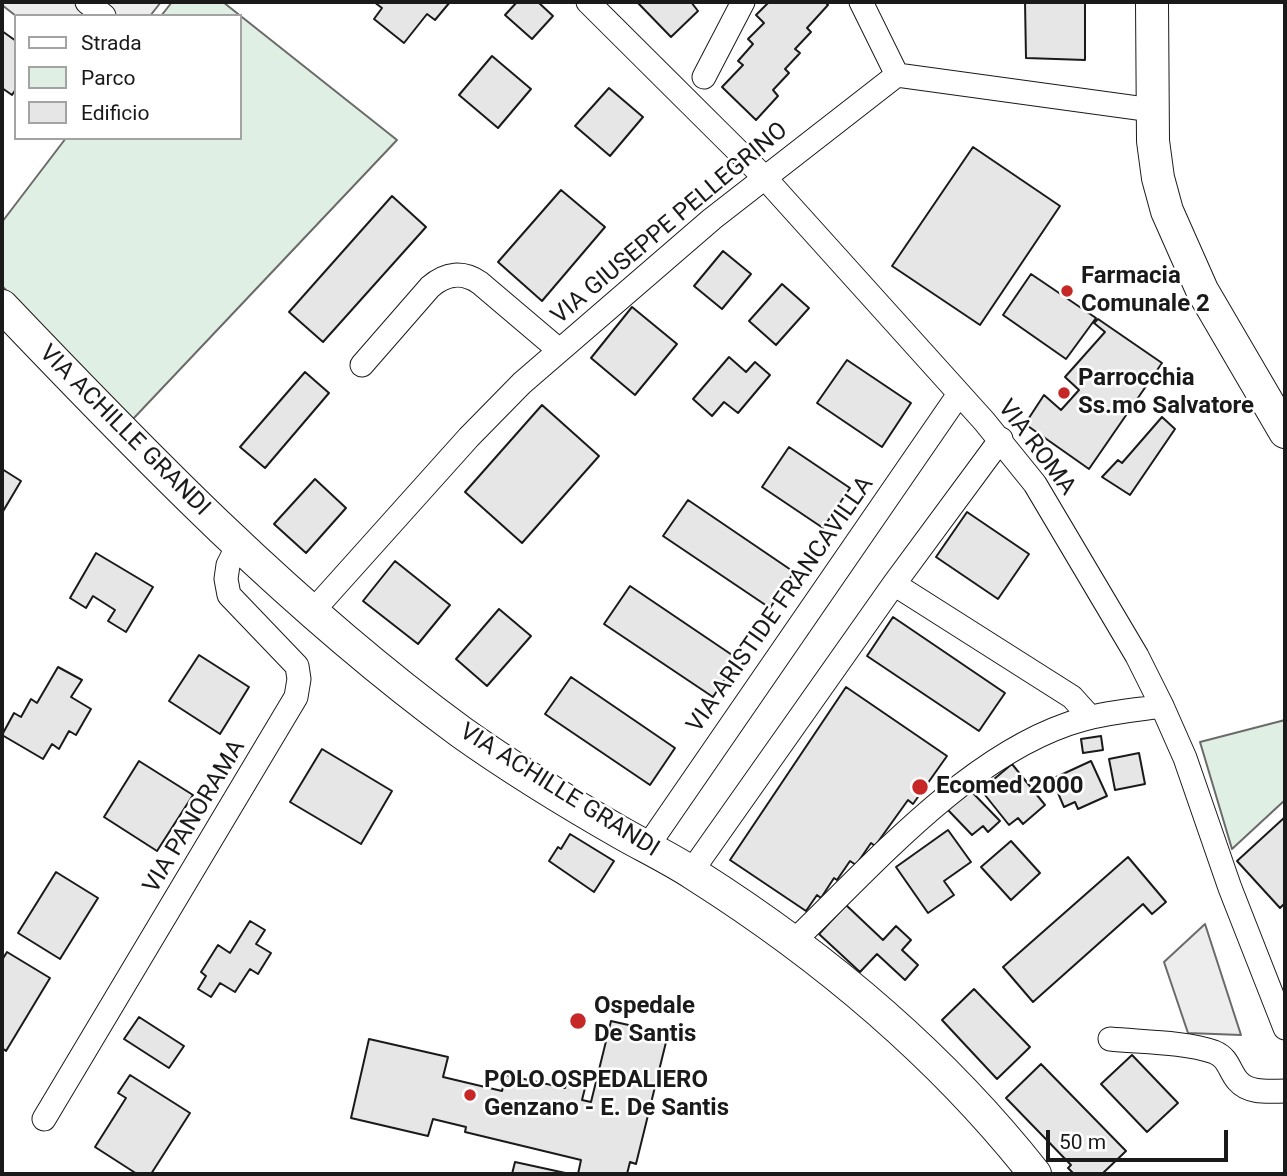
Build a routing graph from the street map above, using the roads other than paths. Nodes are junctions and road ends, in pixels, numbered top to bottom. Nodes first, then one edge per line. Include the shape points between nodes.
1 (87, 2) edge
2 (588, 2) edge
3 (743, 2) edge
4 (861, 2) edge
5 (1153, 2) edge
6 (102, 14) edge
7 (897, 75) junction
8 (704, 76) dead end
9 (1152, 110) junction
10 (765, 177) junction
11 (2, 306) edge
12 (559, 350) junction
13 (362, 365) dead end
14 (959, 394) junction
15 (1285, 432) edge
16 (1000, 439) junction
17 (238, 545) junction
18 (894, 584) junction
19 (312, 612) junction
20 (1162, 706) junction
21 (1090, 717) junction
22 (647, 846) junction
23 (691, 872) junction
24 (794, 941) junction
25 (1285, 1028) edge
26 (1110, 1039) dead end
27 (1285, 1091) edge
28 (44, 1119) dead end
29 (1035, 1174) edge

1 - 6 street
2 - 10 street, VIA ROMA
3 - 8 street
4 - 7 street
5 - 9 street
7 - 9 street
7 - 10 street, VIA GIUSEPPE PELLEGRINO
9 - 15 street via 1158,178 1171,222 1202,290
10 - 12 street, VIA GIUSEPPE PELLEGRINO
10 - 14 street, VIA ROMA
11 - 17 street, VIA ACHILLE GRANDI
12 - 13 street via 480,283 454,274 430,287
12 - 19 street, VIA GIUSEPPE PELLEGRINO via 486,418
14 - 16 street, VIA ROMA
14 - 22 street, VIA ARISTIDE FRANCAVILLA
16 - 18 street
16 - 20 street, VIA ROMA via 1039,491
17 - 19 street, VIA ACHILLE GRANDI
17 - 28 street, VIA PANORAMA via 227,572 229,595 297,666 296,696
18 - 21 street via 1072,697
18 - 23 street
19 - 22 street, VIA ACHILLE GRANDI via 412,695 493,754
20 - 21 street
20 - 25 street, VIA ROMA
21 - 24 street via 1034,738 965,782
22 - 23 street, VIA ACHILLE GRANDI
23 - 24 street, VIA ACHILLE GRANDI
24 - 29 street, VIA ACHILLE GRANDI via 915,1045
26 - 27 street via 1212,1051 1227,1061 1246,1087

